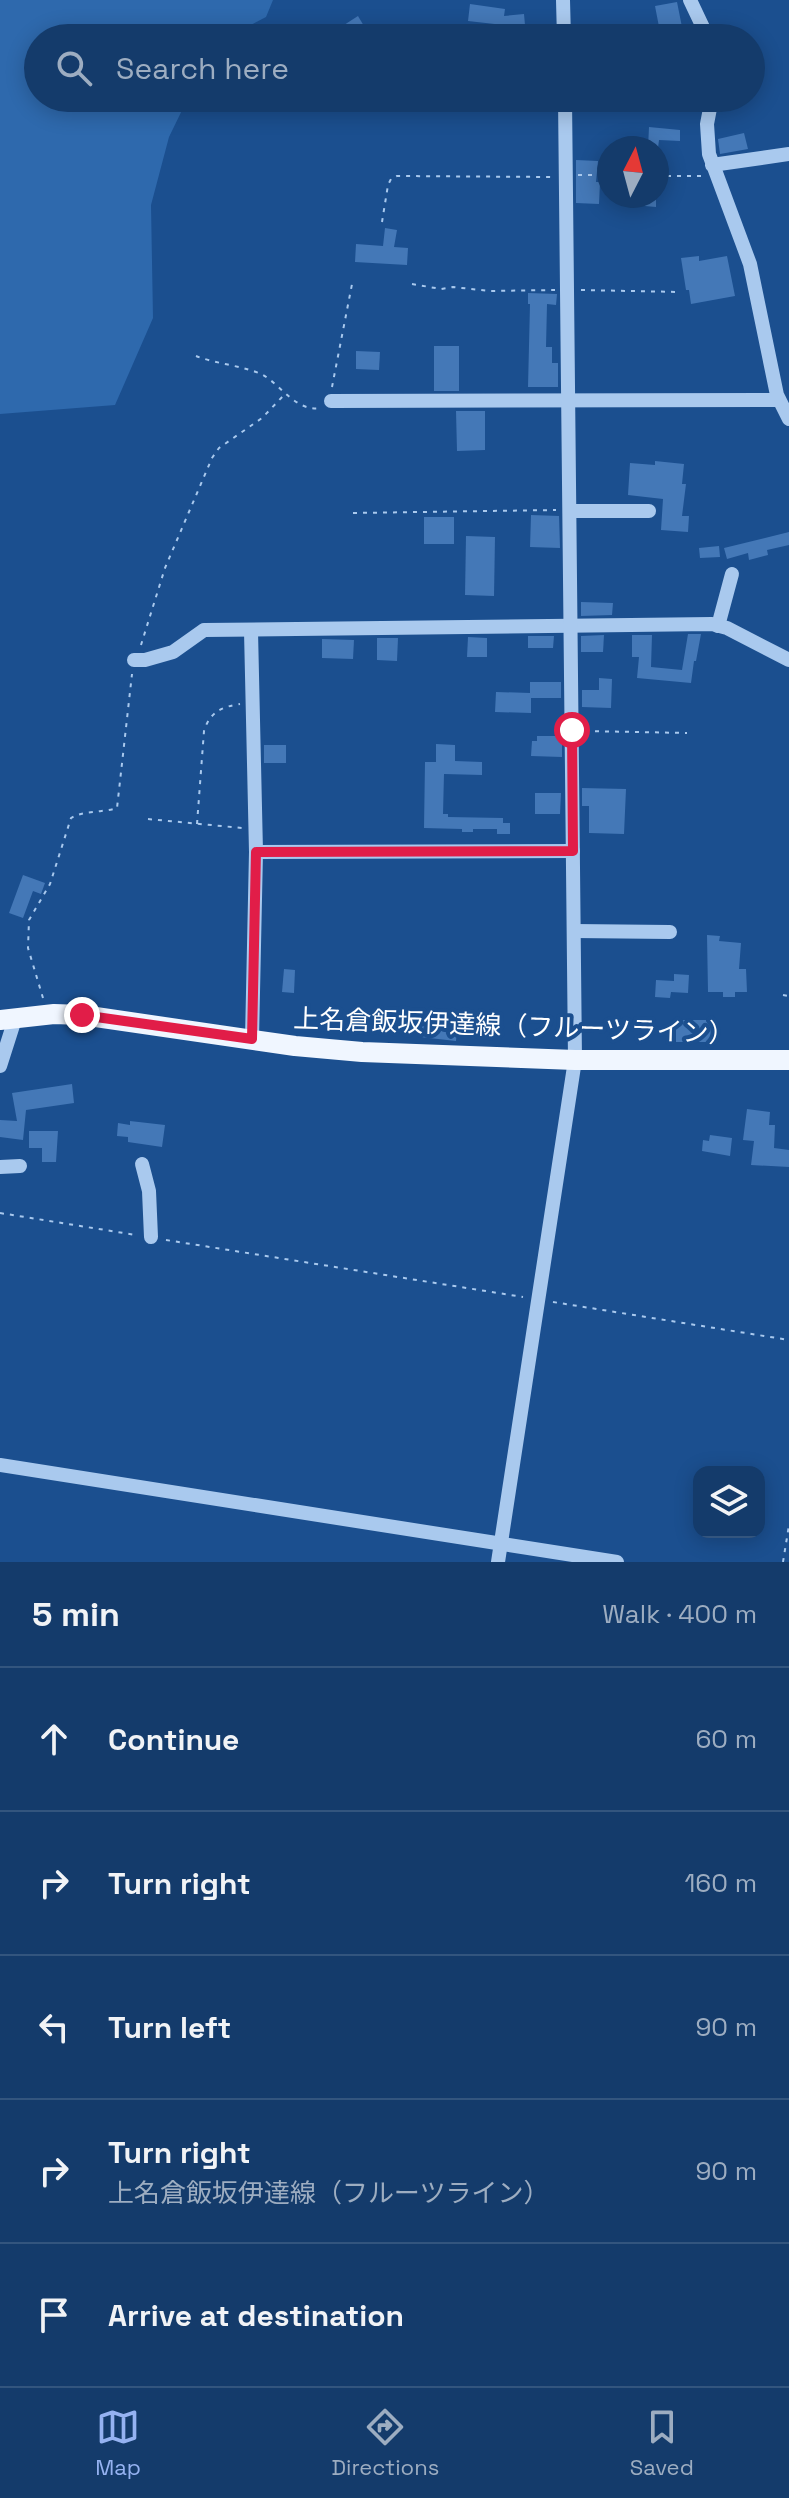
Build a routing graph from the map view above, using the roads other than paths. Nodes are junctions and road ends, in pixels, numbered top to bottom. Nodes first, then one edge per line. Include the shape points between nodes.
1 (563, 0) edge
2 (690, 0) edge
3 (564, 24) edge
4 (701, 24) edge
5 (565, 112) edge
6 (710, 112) edge
7 (789, 154) edge
8 (714, 170) junction
9 (779, 400) junction
10 (331, 401) road end
11 (569, 402) junction
12 (789, 419) edge
13 (570, 511) junction
14 (649, 511) dead end
15 (732, 574) dead end
16 (571, 626) junction
17 (718, 626) junction
18 (251, 631) junction
19 (134, 660) road end
20 (789, 660) edge
21 (573, 851) junction
22 (256, 852) junction
23 (574, 931) junction
24 (670, 932) dead end
25 (7, 1020) edge
26 (252, 1039) junction
27 (575, 1060) junction
28 (789, 1060) edge
29 (0, 1066) edge
30 (142, 1164) dead end
31 (20, 1166) dead end
32 (0, 1167) edge
33 (151, 1237) road end
34 (0, 1465) edge
35 (501, 1544) junction
36 (498, 1562) edge
37 (617, 1562) edge

1 - 3 street
2 - 4 street
5 - 11 street
6 - 8 street via 707,142
7 - 8 street
8 - 9 street via 750,264
9 - 11 street
9 - 12 street
10 - 11 street
11 - 13 street
13 - 14 street
13 - 16 street
15 - 17 street
16 - 17 street
16 - 18 street
16 - 21 street
17 - 20 street
18 - 19 street via 204,630 173,652
18 - 22 street
21 - 22 street
21 - 23 street
22 - 26 street
23 - 24 street
23 - 27 street
25 - 26 main road, 上名倉飯坂伊達線（フルーツライン） via 48,1015 107,1018
25 - 29 street
26 - 27 main road, 上名倉飯坂伊達線（フルーツライン） via 362,1052
27 - 28 main road, 上名倉飯坂伊達線（フルーツライン）
27 - 35 street
30 - 33 street
31 - 32 street
34 - 35 street
35 - 36 street
35 - 37 street

